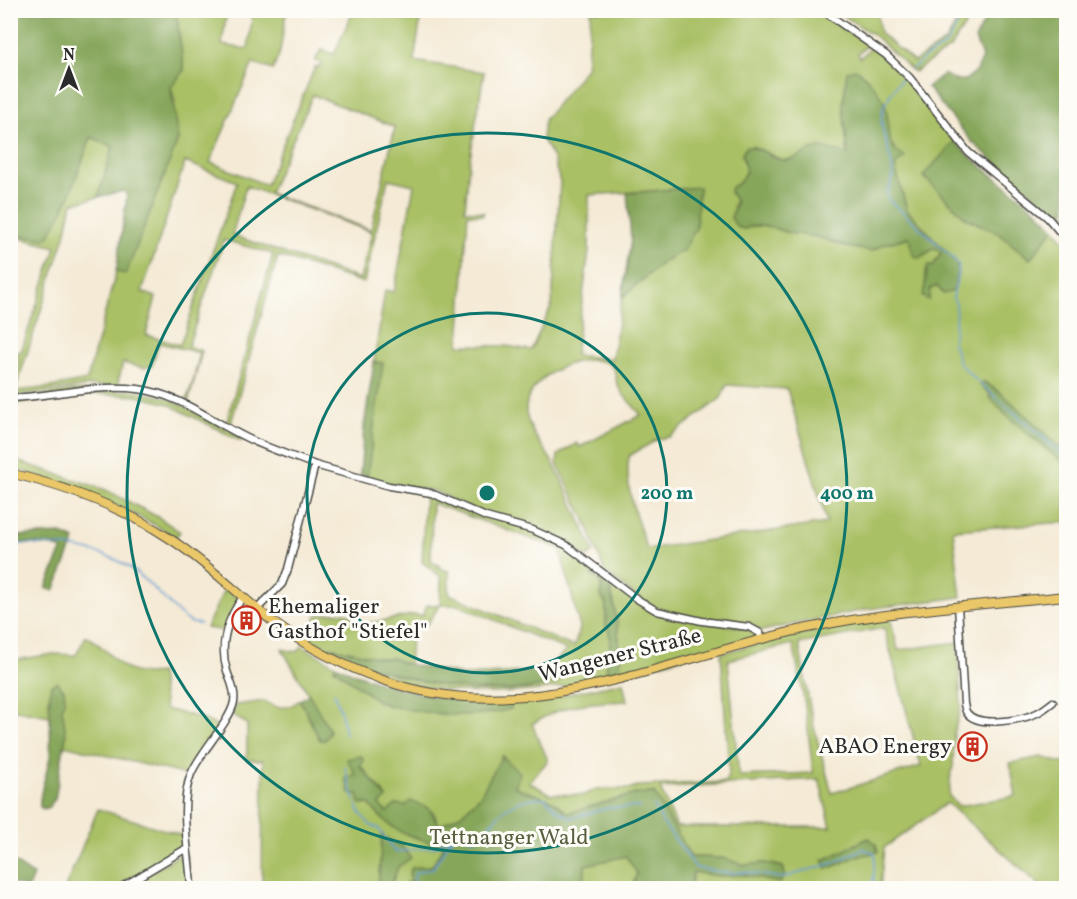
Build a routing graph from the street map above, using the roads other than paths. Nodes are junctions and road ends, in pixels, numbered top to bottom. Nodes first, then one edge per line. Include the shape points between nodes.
1 (822, 10) edge
2 (1066, 239) edge
3 (10, 398) edge
4 (315, 465) junction
5 (10, 473) edge
6 (1065, 596) edge
7 (243, 597) junction
8 (958, 606) junction
9 (1066, 607) edge
10 (257, 609) junction
11 (761, 639) junction
12 (1053, 702) dead end
13 (187, 850) junction
14 (120, 888) edge
15 (191, 888) edge

1 - 2 street via 886,55 910,78 968,152 1048,218
3 - 4 street via 81,388 138,389 165,395 246,438
4 - 10 street via 285,578
4 - 11 street via 389,486 431,493 486,517 533,530 566,545 657,611 749,627 760,633
5 - 7 main road, Wangener Straße via 67,489 130,515 172,539
6 - 8 main road, Wangener Straße
6 - 9 street
7 - 10 main road, Wangener Straße
7 - 13 street via 222,648 234,703 191,774 186,802
8 - 11 main road, Wangener Straße via 832,623
8 - 12 street via 964,704 968,714 989,722 1035,714
10 - 11 main road, Wangener Straße via 320,653 368,675 434,693 474,698 517,697 584,687
13 - 14 street
13 - 15 street

